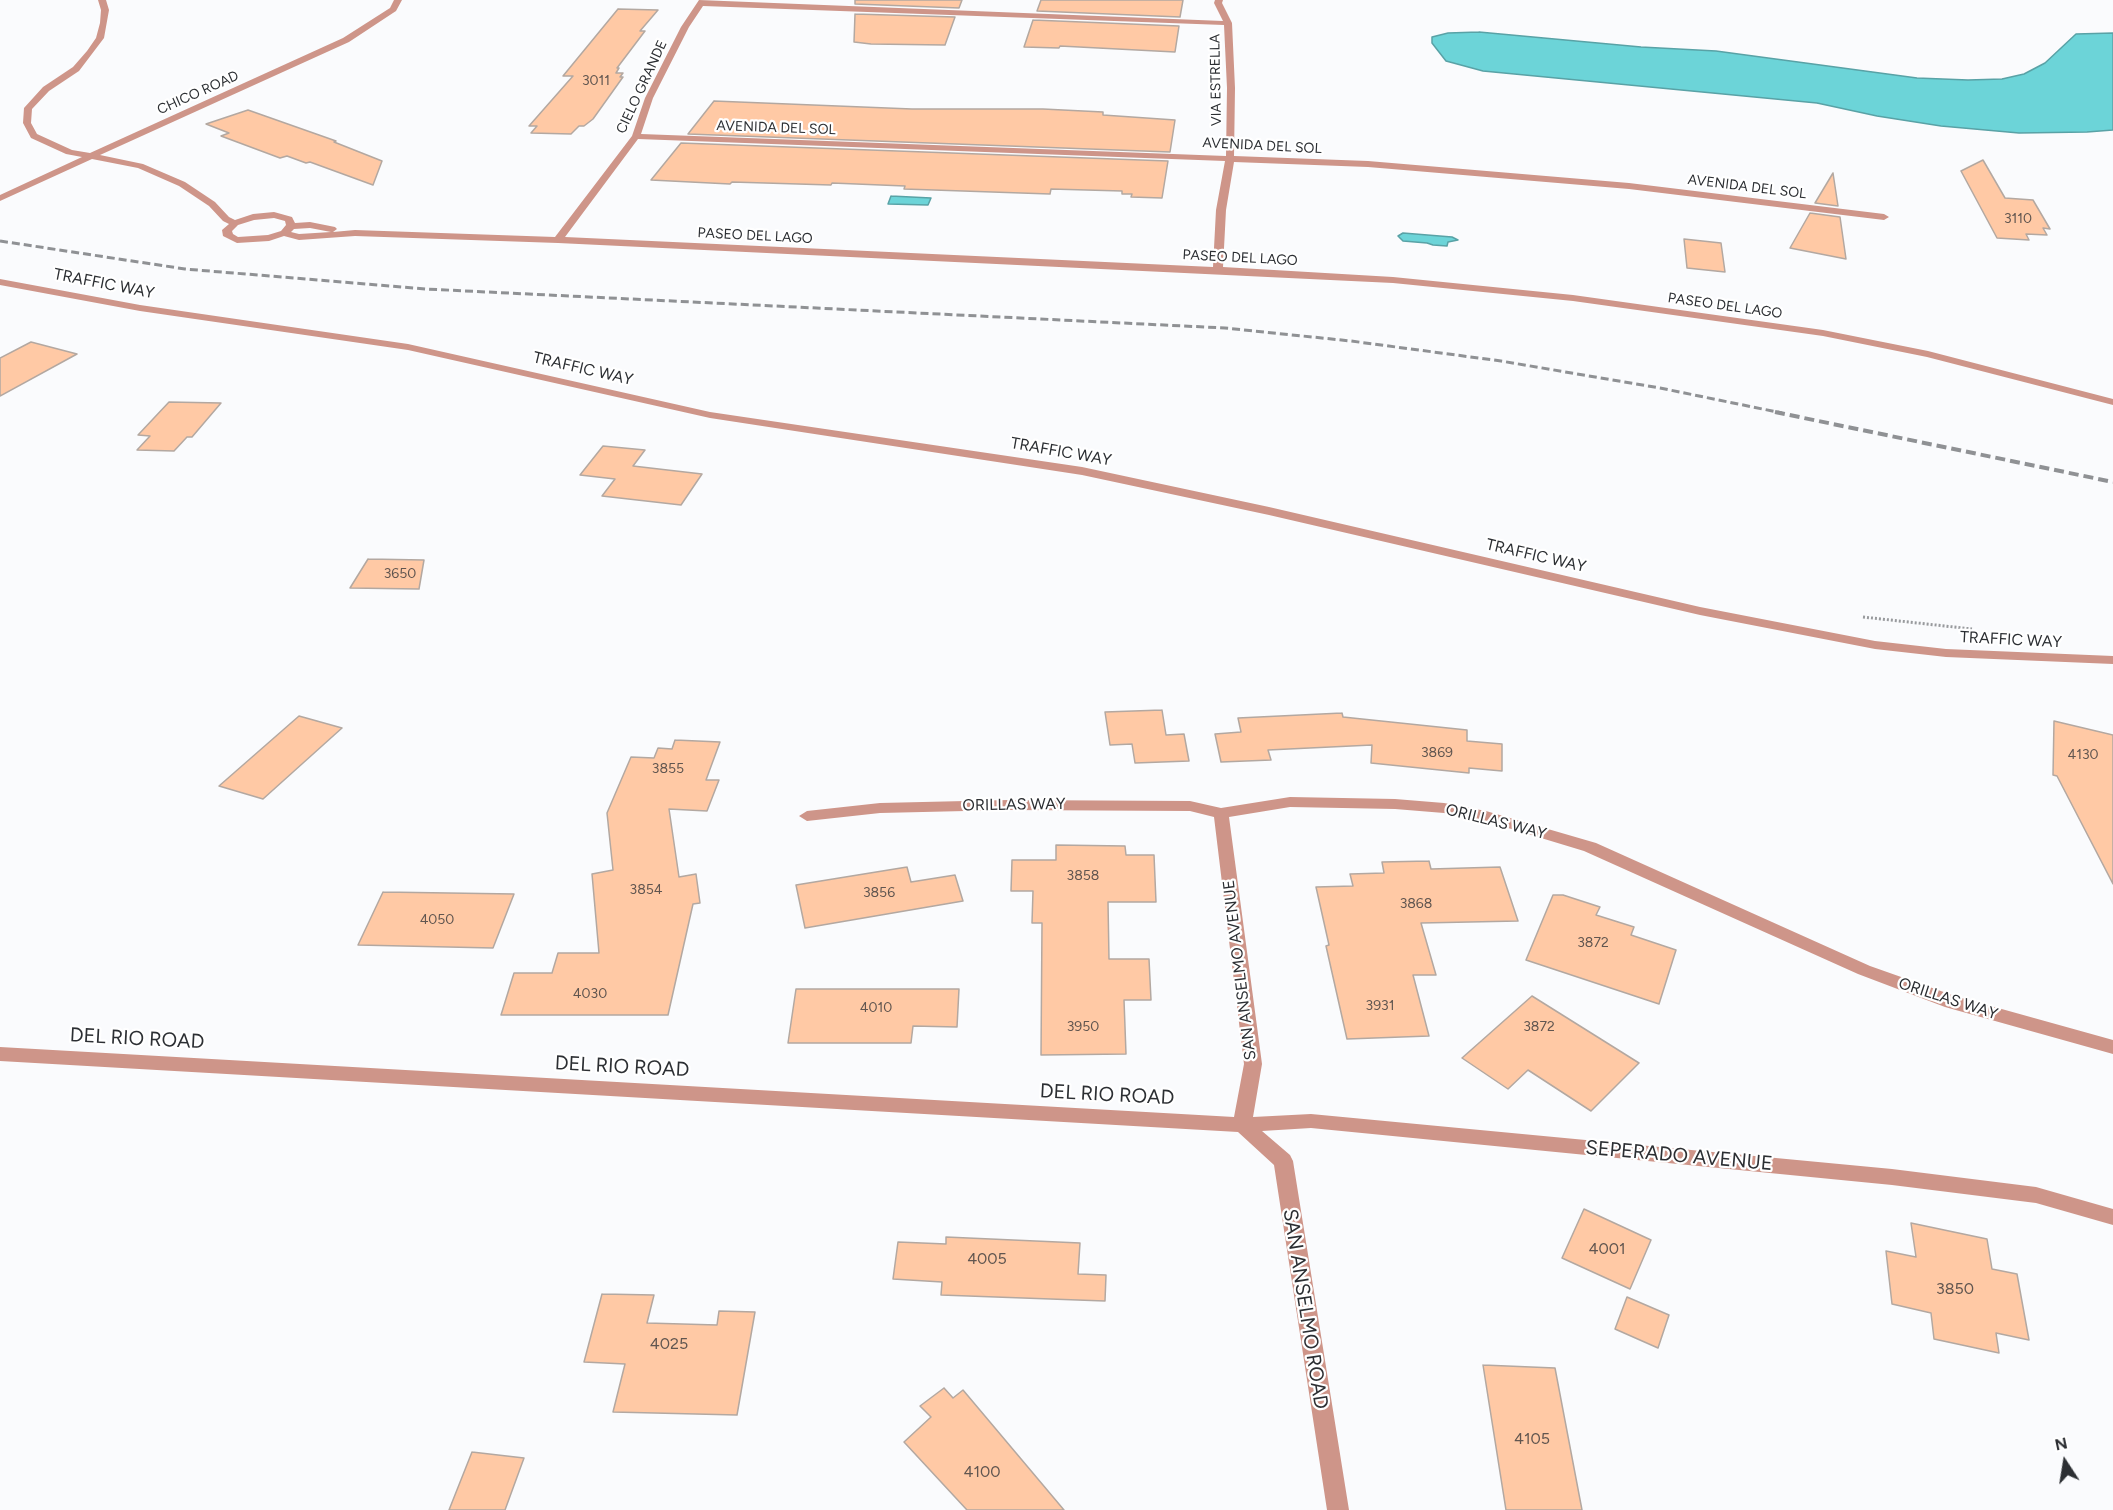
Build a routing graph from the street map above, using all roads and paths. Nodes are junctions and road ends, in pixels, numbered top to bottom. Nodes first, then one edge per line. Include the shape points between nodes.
1 (102, 0) edge
2 (398, 0) edge
3 (1219, 0) edge
4 (702, 2) edge
5 (1228, 23) junction
6 (636, 136) junction
7 (91, 156) junction
8 (1230, 158) junction
9 (0, 198) edge
10 (1884, 217) dead end
11 (235, 223) junction
12 (288, 230) junction
13 (558, 240) junction
14 (1218, 270) junction
15 (0, 282) edge
16 (2113, 402) edge
17 (2113, 660) edge
18 (1221, 813) junction
19 (807, 816) dead end
20 (2113, 1047) edge
21 (0, 1054) edge
22 (1242, 1125) junction
23 (2113, 1217) edge
24 (1338, 1510) edge

1 - 7 street via 105,10 100,38 76,69 46,89 28,108 27,123 34,136 61,149
2 - 7 street, CHICO ROAD via 393,9 346,40
3 - 5 street, VIA ESTRELLA
4 - 5 street
4 - 6 street, CIELO GRANDE via 649,98
5 - 8 street, VIA ESTRELLA
6 - 8 street, AVENIDA DEL SOL
6 - 13 street, CIELO GRANDE
7 - 9 street, CHICO ROAD
7 - 11 street via 140,166 182,184
8 - 10 street, AVENIDA DEL SOL via 1504,174
8 - 14 street, VIA ESTRELLA via 1221,210
11 - 12 street via 274,216 288,219
11 - 12 street via 227,230 228,236 237,240 253,241
12 - 13 street, PASEO DEL LAGO via 299,237 355,233
13 - 14 street, PASEO DEL LAGO
14 - 16 street, PASEO DEL LAGO via 1393,280 1573,298 1823,333 1928,354
15 - 17 street, TRAFFIC WAY via 140,308 408,347 710,415 1082,471 1700,611 1875,645 1946,653
18 - 19 street, ORILLAS WAY via 1190,806 1019,805 880,808
18 - 20 street, ORILLAS WAY via 1290,802 1332,802 1444,808 1486,816 1590,847 1864,970 1951,1002
18 - 22 street, SAN ANSELMO AVENUE via 1253,1064
21 - 22 street, DEL RIO ROAD
22 - 23 street, SEPERADO AVENUE via 1311,1121 1892,1177 2036,1195
22 - 24 street, SAN ANSELMO ROAD via 1282,1161

